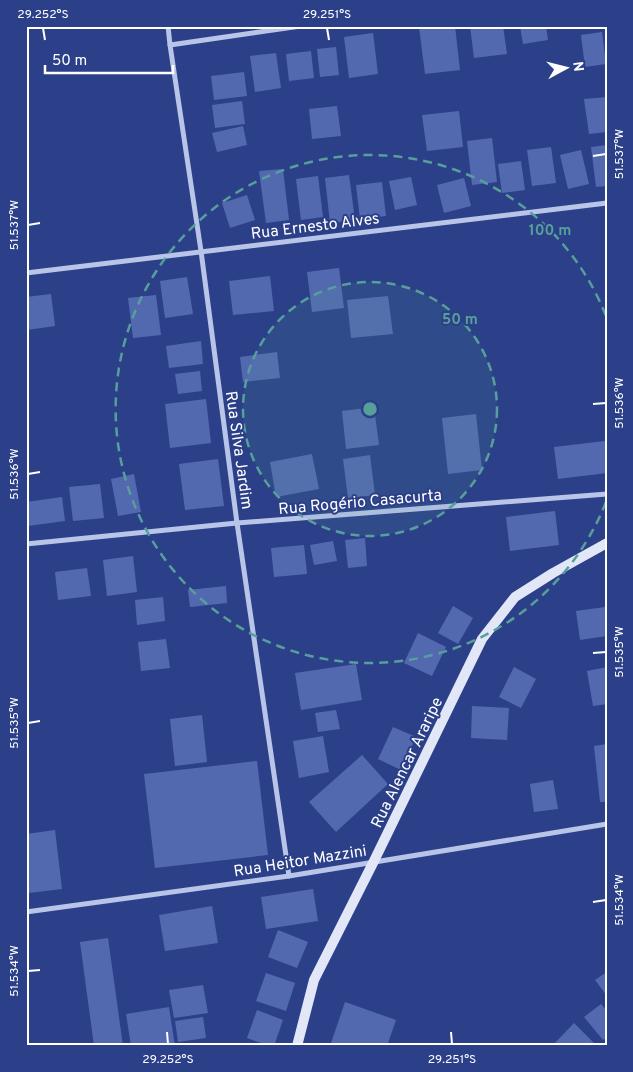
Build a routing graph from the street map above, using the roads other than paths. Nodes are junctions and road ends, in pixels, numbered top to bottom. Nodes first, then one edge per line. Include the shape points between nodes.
1 (168, 26) edge
2 (301, 26) edge
3 (170, 44) junction
4 (607, 203) edge
5 (201, 252) junction
6 (26, 273) edge
7 (607, 494) edge
8 (237, 523) junction
9 (607, 543) edge
10 (26, 544) edge
11 (607, 824) edge
12 (374, 861) junction
13 (289, 876) junction
14 (26, 912) edge
15 (297, 1046) edge

1 - 3 street, Rua Silva Jardim
2 - 3 street
3 - 5 street, Rua Silva Jardim
4 - 5 street, Rua Ernesto Alves
5 - 6 street, Rua Ernesto Alves
5 - 8 street, Rua Silva Jardim
7 - 8 street, Rua Rogério Casacurta
8 - 10 street, Rua Rogério Casacurta
8 - 13 street, Rua Silva Jardim
9 - 12 main road, Rua Alencar Araripe via 515,597 482,639
11 - 12 street, Rua Heitor Mazzini
12 - 13 street, Rua Heitor Mazzini
12 - 15 main road, Rua Alencar Araripe via 314,980
13 - 14 street, Rua Heitor Mazzini

